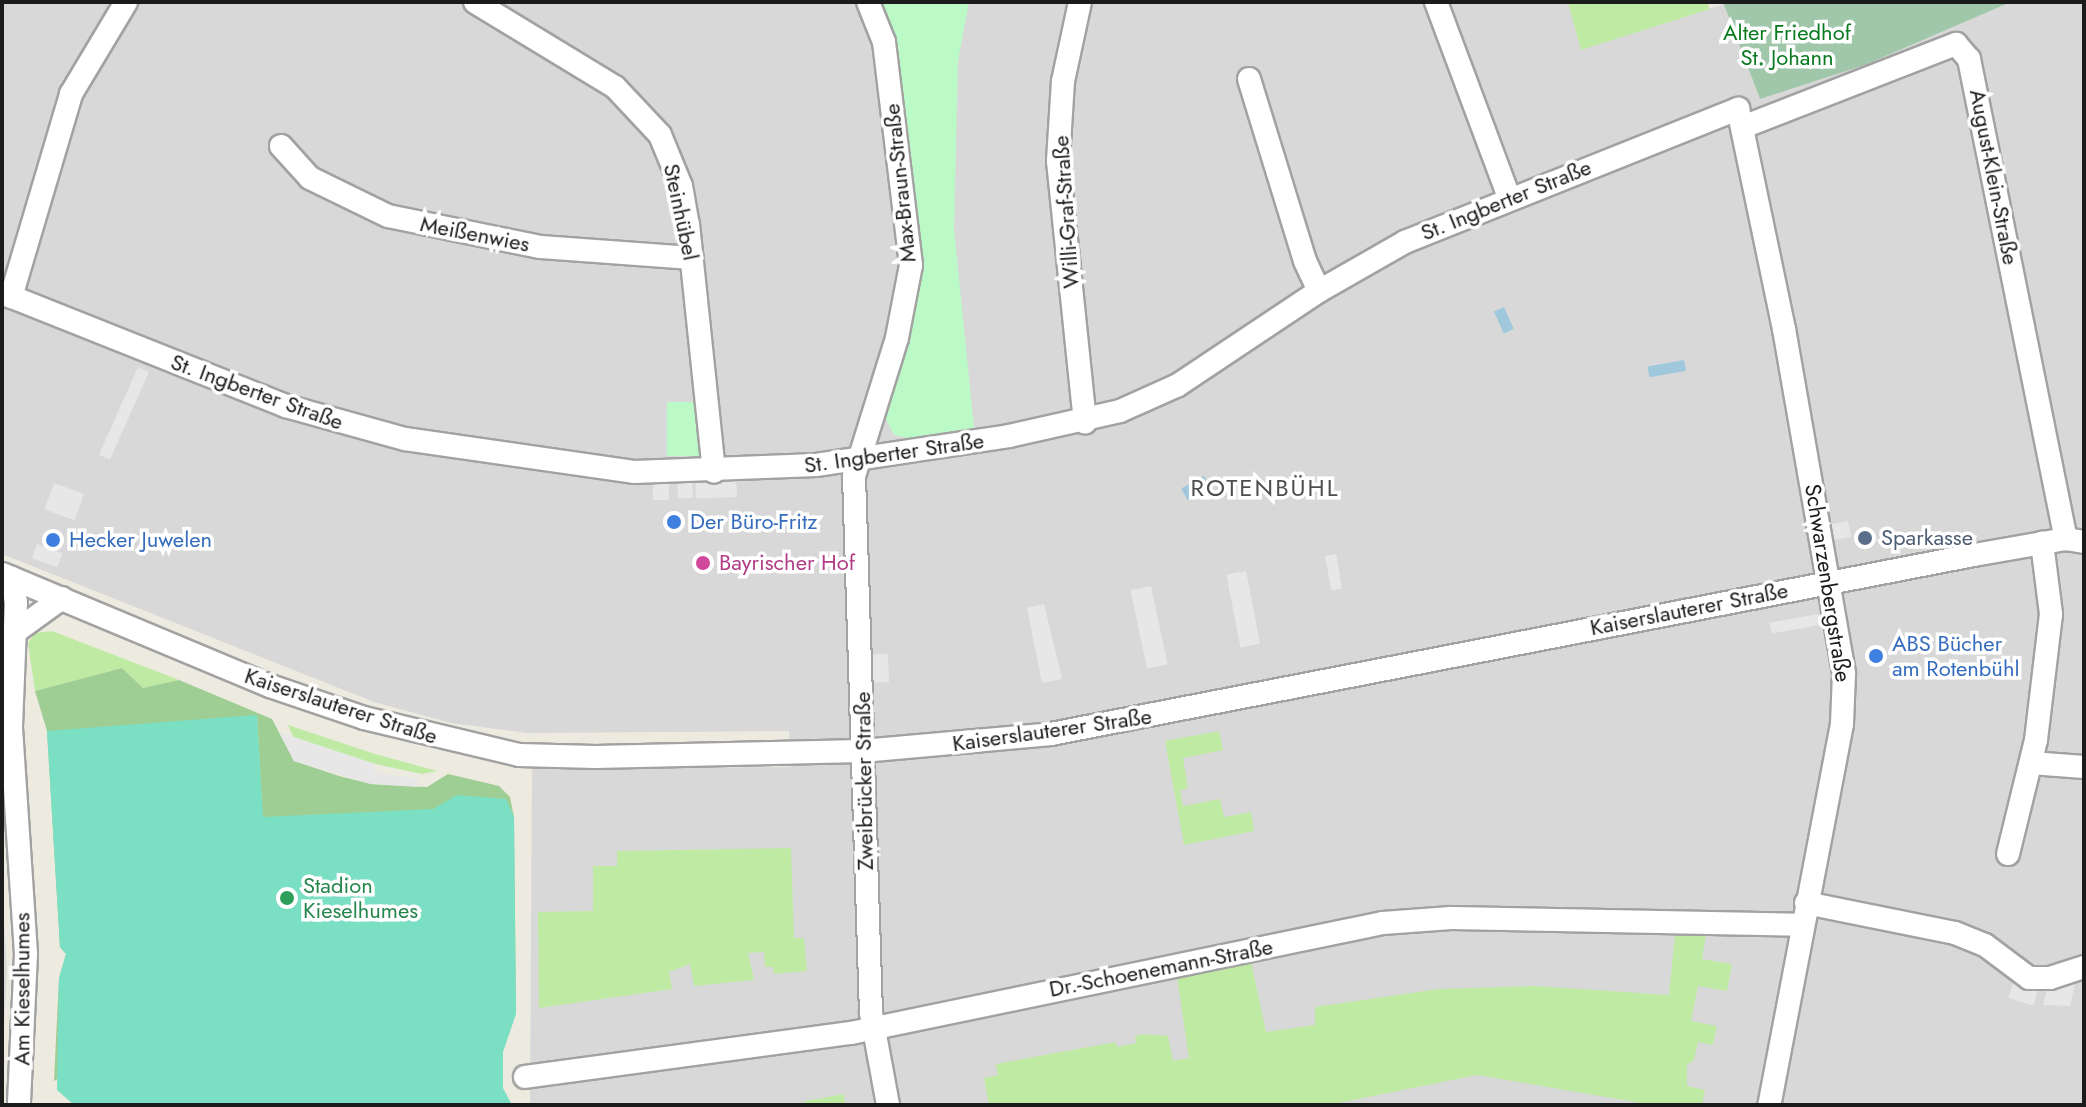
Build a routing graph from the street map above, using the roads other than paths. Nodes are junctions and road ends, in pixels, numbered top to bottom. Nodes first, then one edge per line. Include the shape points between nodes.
1 (126, 2) edge
2 (475, 2) edge
3 (868, 2) edge
4 (1080, 2) edge
5 (1436, 2) edge
6 (1249, 79) dead end
7 (1741, 118) junction
8 (281, 146) dead end
9 (1509, 197) junction
10 (692, 258) junction
11 (1319, 291) junction
12 (6, 295) edge
13 (1085, 423) junction
14 (860, 456) junction
15 (714, 472) junction
16 (2075, 540) edge
17 (2042, 543) junction
18 (1829, 582) junction
19 (13, 585) edge
20 (62, 598) junction
21 (15, 632) junction
22 (2, 703) edge
23 (11, 728) junction
24 (862, 751) junction
25 (2031, 763) junction
26 (2084, 767) edge
27 (2008, 854) dead end
28 (1806, 903) junction
29 (1802, 925) junction
30 (2084, 967) edge
31 (872, 1028) junction
32 (525, 1077) dead end
33 (19, 1105) edge
34 (888, 1105) edge
35 (1769, 1105) edge

1 - 12 street via 71,94
2 - 10 street, Steinhübel via 615,87 642,111 673,160
3 - 14 street, Max-Braun-Straße via 885,53 911,265 897,338
4 - 13 street, Willi-Graf-Straße via 1063,81 1058,161
5 - 9 street
6 - 11 street
7 - 9 street, St. Ingberter Straße
7 - 16 street, August-Klein-Straße via 1956,44 1969,59
7 - 18 street, Schwarzenbergstraße
8 - 10 street, Meißenwies via 310,178 388,216 541,247
9 - 11 street, St. Ingberter Straße via 1405,242
10 - 15 street, Steinhübel
11 - 13 street, St. Ingberter Straße via 1178,385
12 - 15 street, St. Ingberter Straße via 274,401 378,433 599,469
13 - 14 street, St. Ingberter Straße
14 - 15 street, St. Ingberter Straße
14 - 24 street, Zweibrücker Straße via 854,476
16 - 17 street, Kaiserslauterer Straße
17 - 18 street, Kaiserslauterer Straße
17 - 25 street via 2051,614
18 - 24 street, Kaiserslauterer Straße via 1095,727 1000,741
18 - 28 street, Schwarzenbergstraße via 1845,698
19 - 20 street, Kaiserslauterer Straße
19 - 21 street, Am Kieselhumes
20 - 21 street
20 - 24 street, Kaiserslauterer Straße via 282,690 454,743 519,755 595,757
21 - 23 street, Am Kieselhumes
22 - 23 street, Am Kieselhumes
23 - 33 street, Am Kieselhumes via 26,954
24 - 31 street, Zweibrücker Straße
25 - 26 street
25 - 27 street
28 - 29 street, Schwarzenbergstraße
28 - 30 street via 1955,933 1985,945 2029,978 2050,978
29 - 31 street, Dr.-Schoenemann-Straße via 1406,921
29 - 35 street, Schwarzenbergstraße
31 - 32 street, Dr.-Schoenemann-Straße
31 - 34 street, Zweibrücker Straße

